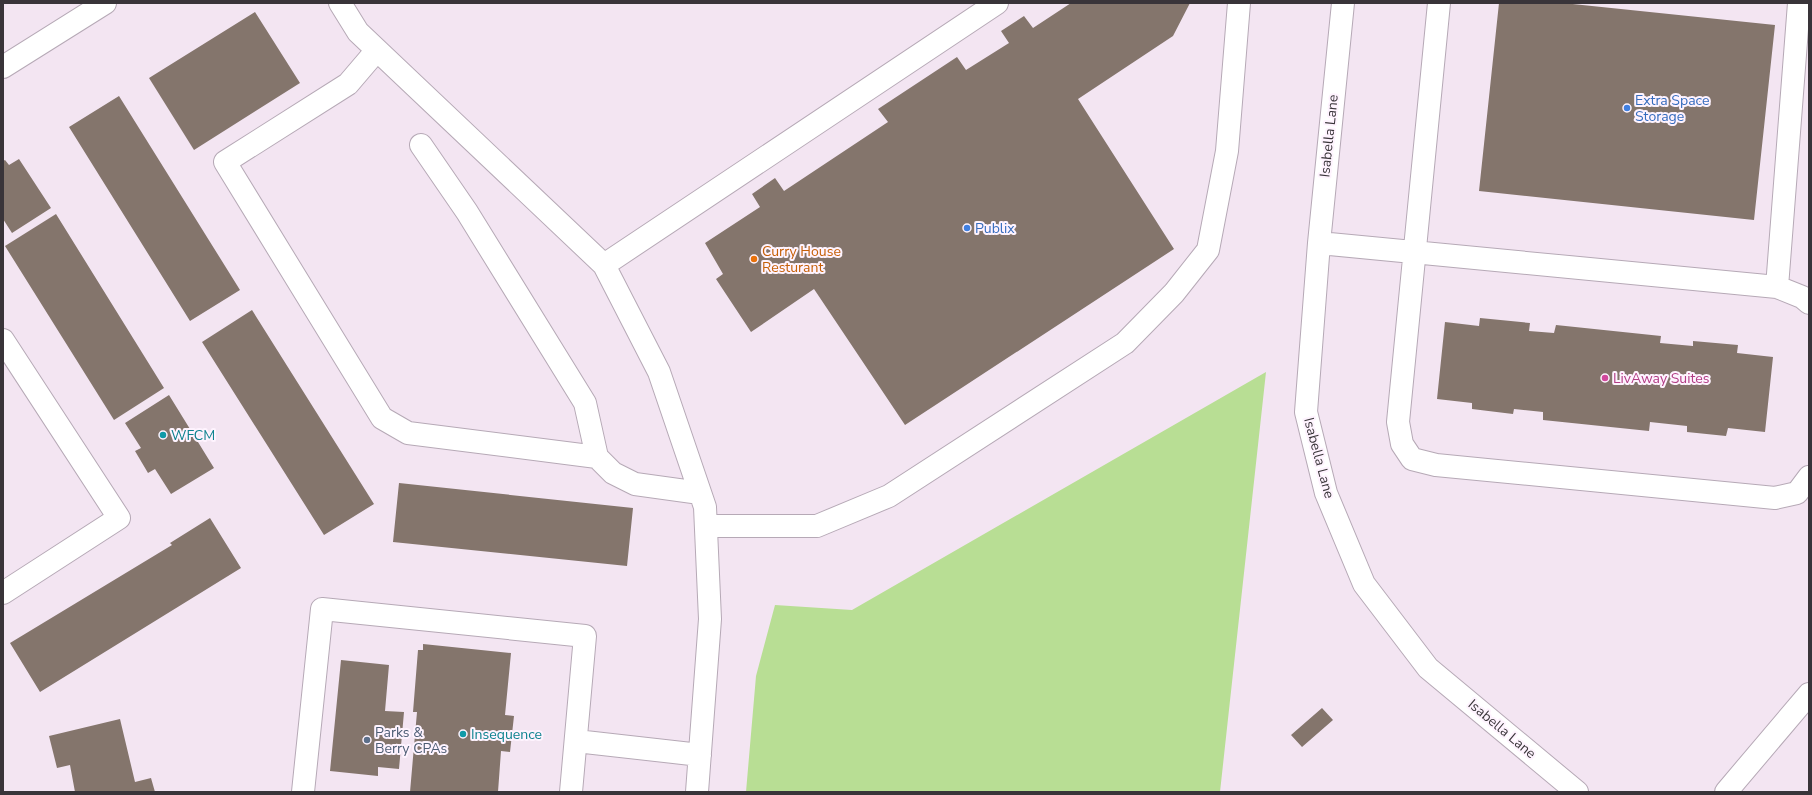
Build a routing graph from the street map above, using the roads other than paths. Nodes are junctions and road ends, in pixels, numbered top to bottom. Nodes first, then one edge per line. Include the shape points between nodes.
1 (340, 3) edge
2 (997, 3) edge
3 (1239, 3) edge
4 (1343, 3) edge
5 (1439, 3) edge
6 (1799, 3) edge
7 (97, 5) edge
8 (377, 50) junction
9 (3, 67) edge
10 (421, 145) dead end
11 (1319, 243) junction
12 (1414, 254) junction
13 (604, 265) junction
14 (1777, 287) junction
15 (1809, 303) edge
16 (3, 340) edge
17 (598, 457) junction
18 (1809, 477) edge
19 (700, 493) junction
20 (706, 526) junction
21 (3, 593) edge
22 (1809, 694) edge
23 (576, 741) junction
24 (700, 755) junction
25 (303, 792) edge
26 (571, 792) edge
27 (696, 792) edge
28 (1577, 792) edge
29 (1726, 792) edge

1 - 8 street via 358,32
2 - 13 street
3 - 20 street via 1227,151 1208,250 1174,292 1125,343 889,496 817,526
4 - 11 street, Isabella Lane
5 - 12 street
6 - 14 street
7 - 9 street
8 - 13 street
8 - 17 street via 348,84 224,162 382,418 408,433
10 - 17 street via 467,212 585,403
11 - 12 street
11 - 28 street, Isabella Lane via 1306,412 1326,493 1364,584 1428,668
12 - 14 street
12 - 18 street via 1398,422 1402,444 1412,459 1436,465 1775,498 1797,493
13 - 19 street via 659,372
14 - 15 street via 1802,297
16 - 21 street via 119,518
17 - 19 street via 613,473 635,484
19 - 20 street via 705,507
20 - 24 street via 710,619
22 - 29 street
23 - 24 street
23 - 25 street via 585,636 322,609
23 - 26 street
24 - 27 street

